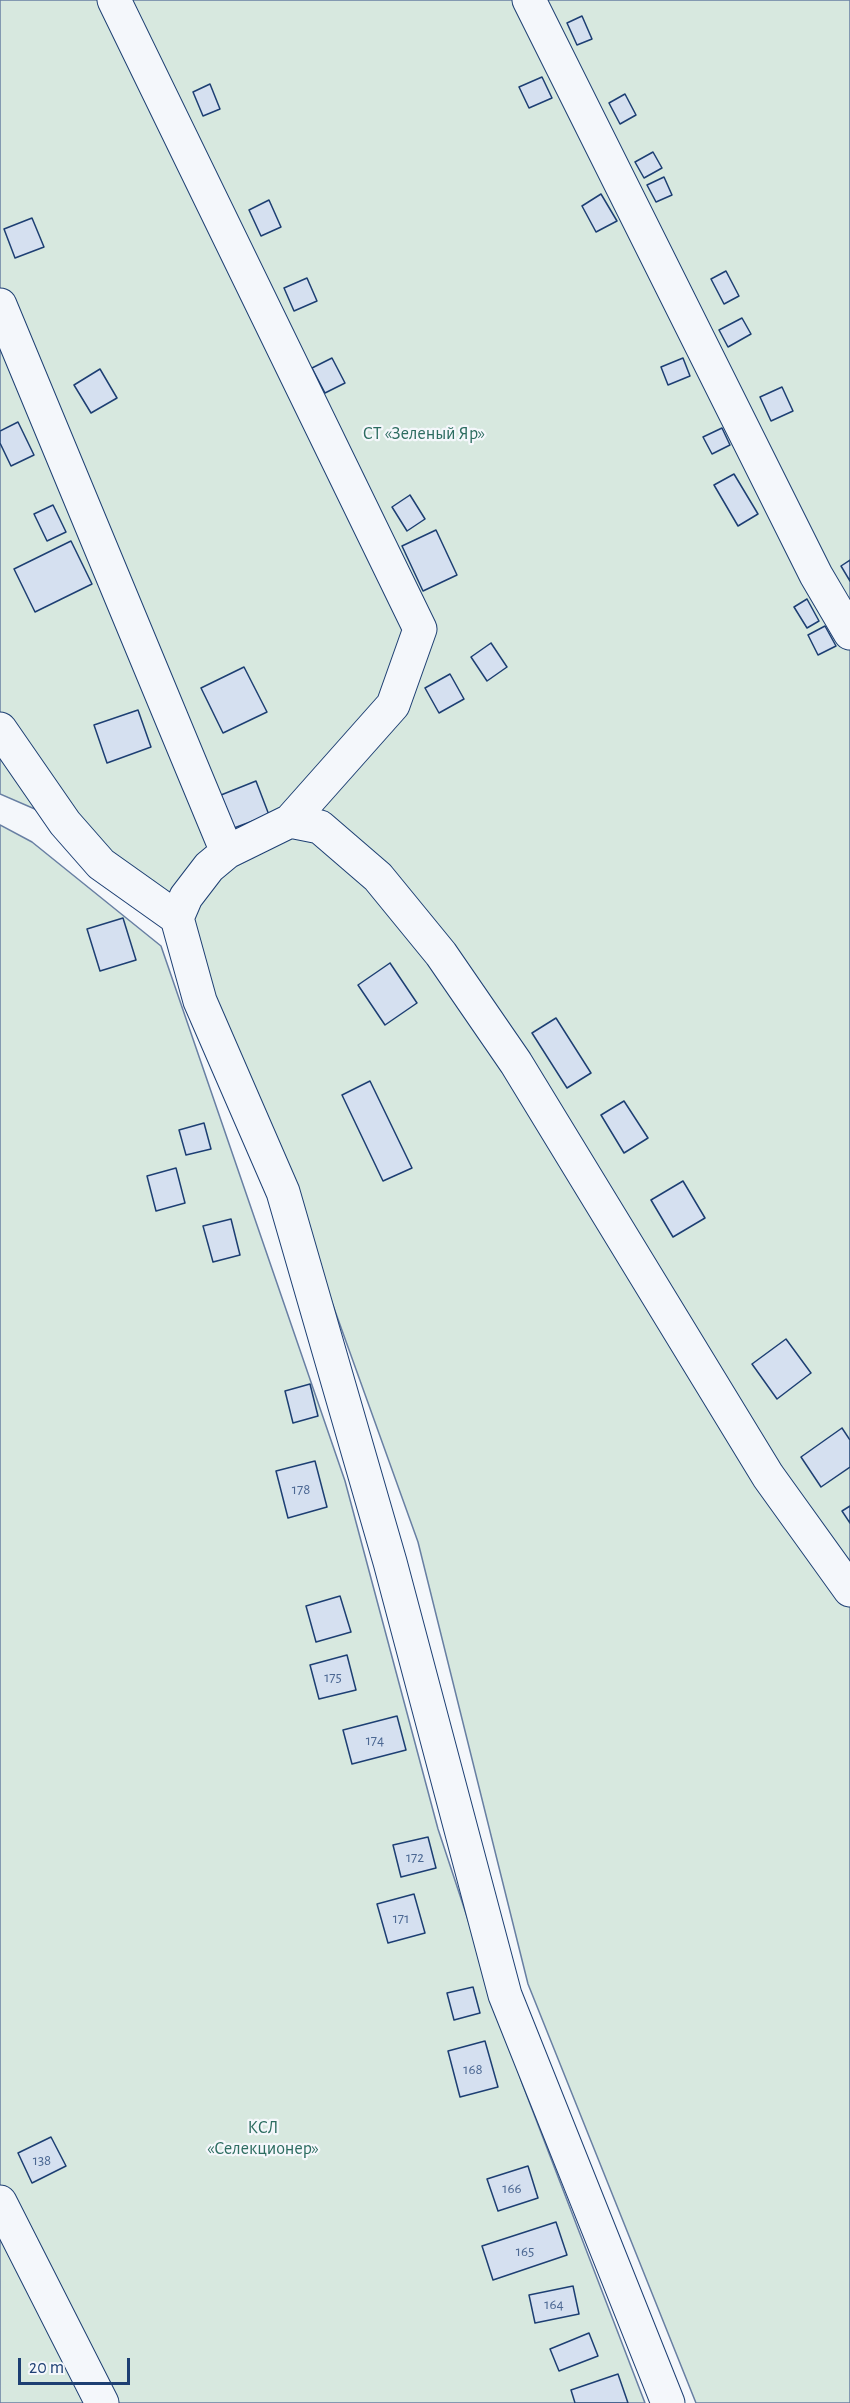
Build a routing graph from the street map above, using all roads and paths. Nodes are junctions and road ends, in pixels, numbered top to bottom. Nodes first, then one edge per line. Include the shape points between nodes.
1 (114, 0) edge
2 (529, 0) edge
3 (0, 305) edge
4 (850, 633) edge
5 (0, 729) edge
6 (290, 821) junction
7 (227, 852) junction
8 (177, 918) junction
9 (850, 1590) edge
10 (0, 2202) edge
11 (102, 2403) edge
12 (668, 2403) edge

1 - 6 street via 420,629 393,705
2 - 4 street via 816,575
3 - 7 street
5 - 8 street via 65,823 101,864
6 - 7 street
6 - 9 street via 320,827 378,877 441,954 516,1063 768,1476
7 - 8 street via 192,889
8 - 12 street via 200,1001 282,1192 390,1562 505,1995
10 - 11 street

